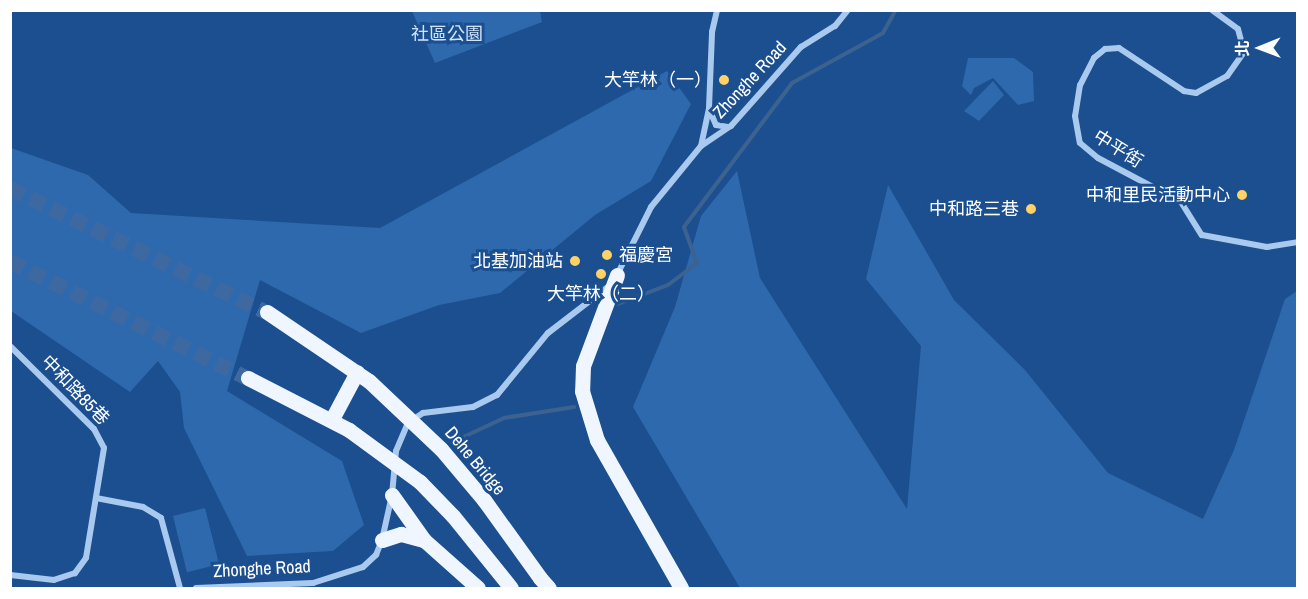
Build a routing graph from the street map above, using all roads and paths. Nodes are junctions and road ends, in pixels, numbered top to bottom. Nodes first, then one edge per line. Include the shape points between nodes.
1 (717, 10) edge
2 (848, 10) edge
3 (1212, 10) edge
4 (709, 108) junction
5 (731, 126) junction
6 (701, 147) junction
7 (1298, 242) edge
8 (617, 275) junction
9 (595, 297) junction
10 (267, 312) tunnel mouth
11 (600, 320) junction
12 (10, 346) edge
13 (363, 376) junction
14 (248, 378) tunnel mouth
15 (332, 419) junction
16 (392, 495) junction
17 (96, 498) junction
18 (382, 540) junction
19 (424, 540) junction
20 (10, 575) edge
21 (544, 583) edge
22 (180, 588) edge
23 (196, 588) edge
24 (478, 588) edge
25 (511, 588) edge
26 (681, 588) edge

1 - 4 street, Zhonghe Road via 712,32
2 - 5 street, Zhonghe Road via 835,26 801,47
3 - 7 street, 中平街 via 1238,29 1244,52 1227,76 1196,93 1184,91 1119,48 1105,50 1094,58 1080,85 1075,116 1080,143 1098,158 1181,202 1202,235 1267,247
4 - 5 street via 716,125
4 - 6 street, Zhonghe Road
5 - 6 street, Zhonghe Road
6 - 8 street, Zhonghe Road via 651,207
8 - 9 street, Zhonghe Road
8 - 11 main road
9 - 11 main road via 600,302
9 - 16 street, Zhonghe Road via 549,333 496,395 473,407 423,413 408,423 396,451
10 - 13 main road, Dehe Bridge
11 - 26 main road via 583,366 582,391 587,414 597,440
12 - 17 street, 中和路85巷 via 101,437 104,448
13 - 15 main road
13 - 21 main road, Dehe Bridge, bridge via 441,449 484,500
14 - 15 main road
15 - 25 main road, bridge via 420,482
16 - 18 street, Zhonghe Road
16 - 19 main road
17 - 20 street, 中和路85巷 via 86,558 75,573 54,580
17 - 22 street via 143,507 161,518
18 - 19 main road via 401,534
18 - 23 street, Zhonghe Road via 363,567 313,583
19 - 24 main road

